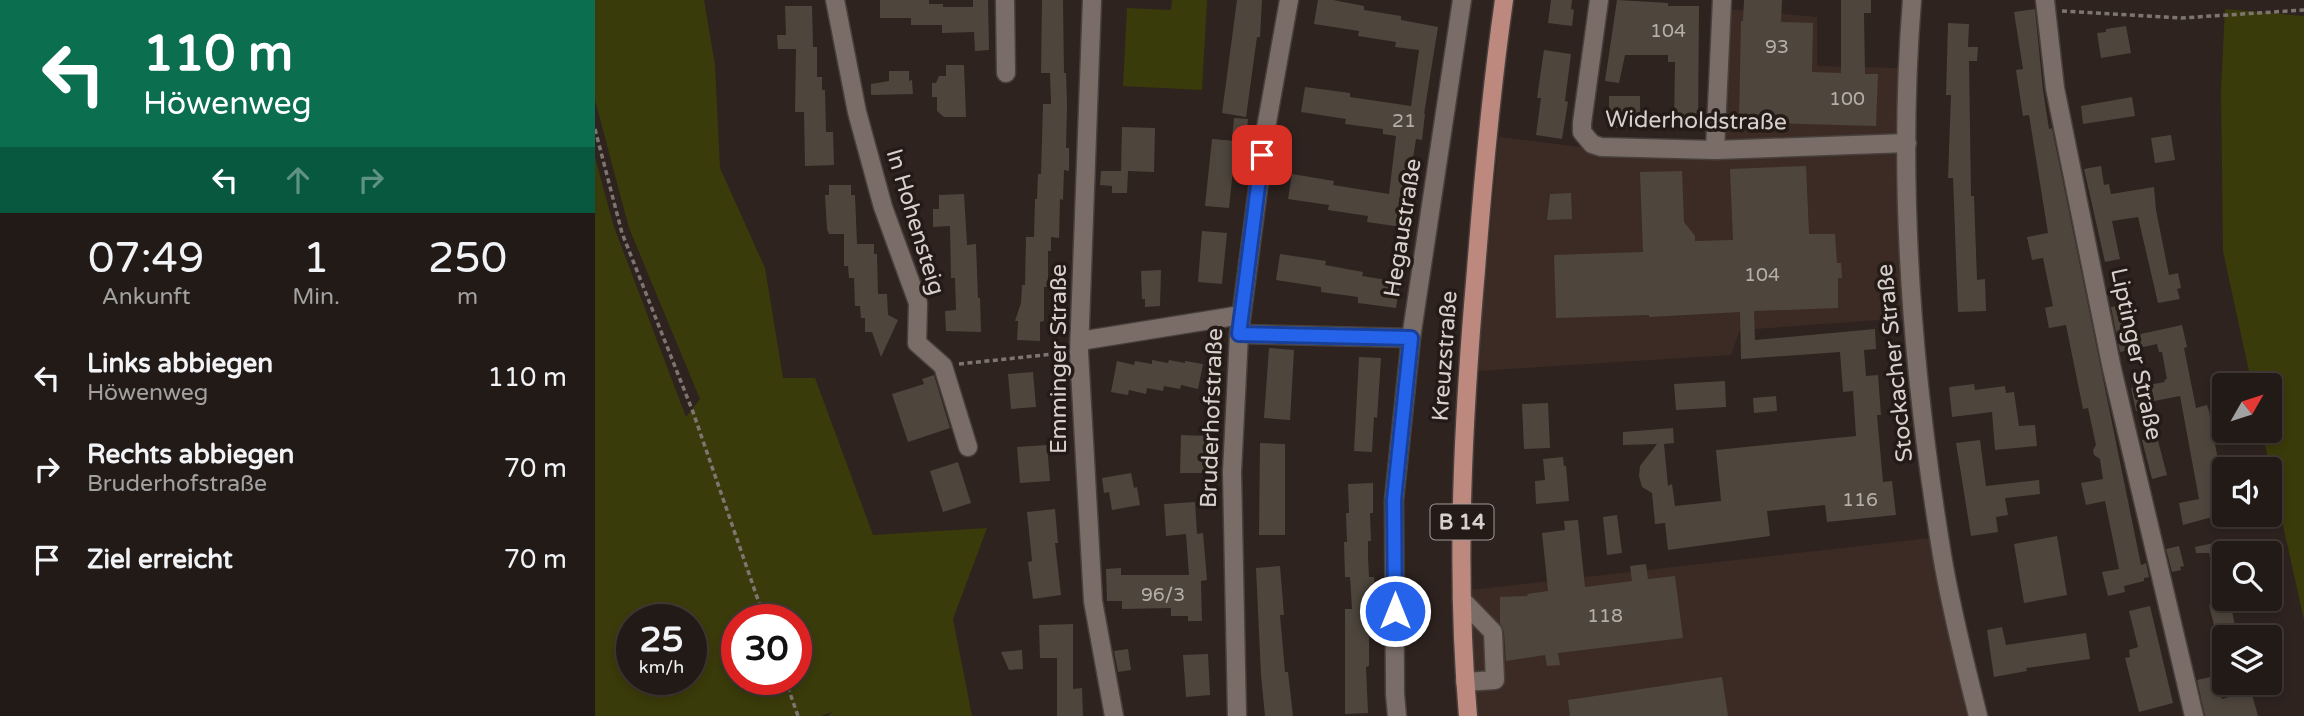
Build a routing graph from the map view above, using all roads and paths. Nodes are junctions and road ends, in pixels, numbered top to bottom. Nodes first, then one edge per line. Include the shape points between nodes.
1 (835, 0) edge
2 (1006, 0) edge
3 (1092, 0) edge
4 (1289, 0) edge
5 (1462, 0) edge
6 (1504, 0) edge
7 (1599, 0) edge
8 (1722, 0) edge
9 (1912, 0) edge
10 (2045, 5) edge
11 (2304, 10) edge
12 (1006, 73) dead end
13 (595, 129) edge
14 (1907, 143) junction
15 (1715, 150) junction
16 (1241, 315) junction
17 (1239, 334) junction
18 (1411, 338) junction
19 (1080, 341) junction
20 (1047, 354) dead end
21 (943, 366) junction
22 (968, 447) dead end
23 (1462, 600) junction
24 (760, 604) edge
25 (1465, 682) junction
26 (791, 695) edge
27 (798, 716) edge
28 (1114, 716) edge
29 (1237, 716) edge
30 (1397, 716) edge
31 (1468, 716) edge
32 (1978, 716) edge
33 (2194, 716) edge

1 - 21 street, In Hohensteig via 860,124 883,207 918,303 917,343
2 - 12 street
3 - 19 street, Emminger Straße
4 - 16 street, Bruderhofstraße
5 - 18 street, Hegaustraße
6 - 23 main road, Kreuzstraße / B 14 via 1471,329 1462,485
7 - 15 street, Widerholdstraße via 1581,123 1587,139 1601,147
8 - 15 street
9 - 14 street, Stockacher Straße
10 - 11 path via 2181,18
10 - 33 street, Liptinger Straße via 2055,88 2109,355
13 - 24 path via 622,233 694,412
14 - 15 street, Widerholdstraße
14 - 32 street, Stockacher Straße via 1916,355 1955,622
16 - 17 street, Bruderhofstraße
16 - 19 street
17 - 18 street
17 - 29 street, Bruderhofstraße via 1232,472
18 - 30 street, Hegaustraße via 1394,500
19 - 28 street, Emminger Straße via 1093,601
20 - 21 path
21 - 22 street
23 - 25 main road, Kreuzstraße / B 14
23 - 25 street via 1493,632 1495,680
25 - 31 main road, Kreuzstraße / B 14
26 - 27 path

